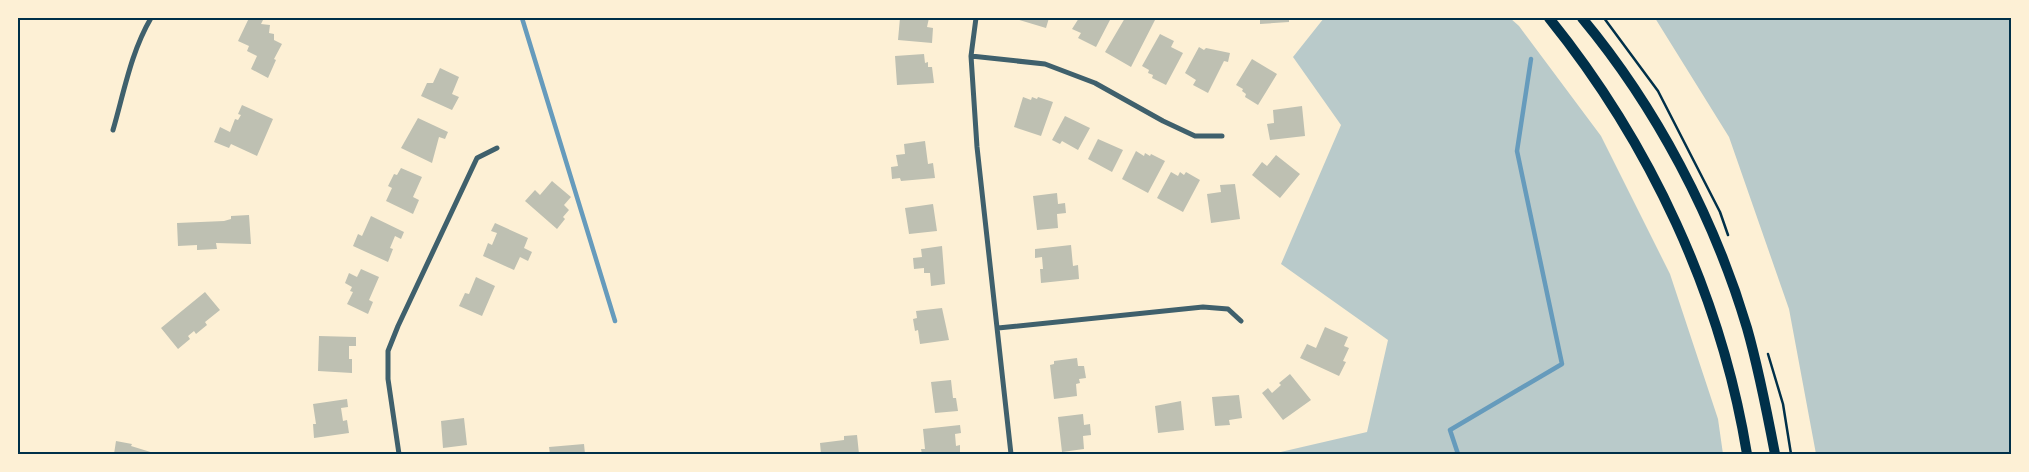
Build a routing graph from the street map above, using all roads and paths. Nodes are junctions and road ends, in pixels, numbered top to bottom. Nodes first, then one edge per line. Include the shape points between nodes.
1 (151, 18) edge
2 (976, 18) edge
3 (1549, 18) edge
4 (1582, 18) edge
5 (971, 56) junction
6 (113, 130) dead end
7 (1222, 136) dead end
8 (497, 148) dead end
9 (1241, 321) dead end
10 (998, 328) junction
11 (399, 454) edge
12 (1012, 454) edge
13 (1747, 454) edge
14 (1775, 454) edge

1 - 6 street via 142,33
2 - 5 street
3 - 13 main road via 1568,41 1644,157 1691,255 1726,360
4 - 14 main road via 1615,60 1665,138 1690,185 1732,282 1747,329
5 - 7 street via 1045,64 1095,83 1195,136
5 - 10 street via 977,148
8 - 11 street via 477,158 388,351 388,379
9 - 10 street via 1228,309 1203,307
10 - 12 street

